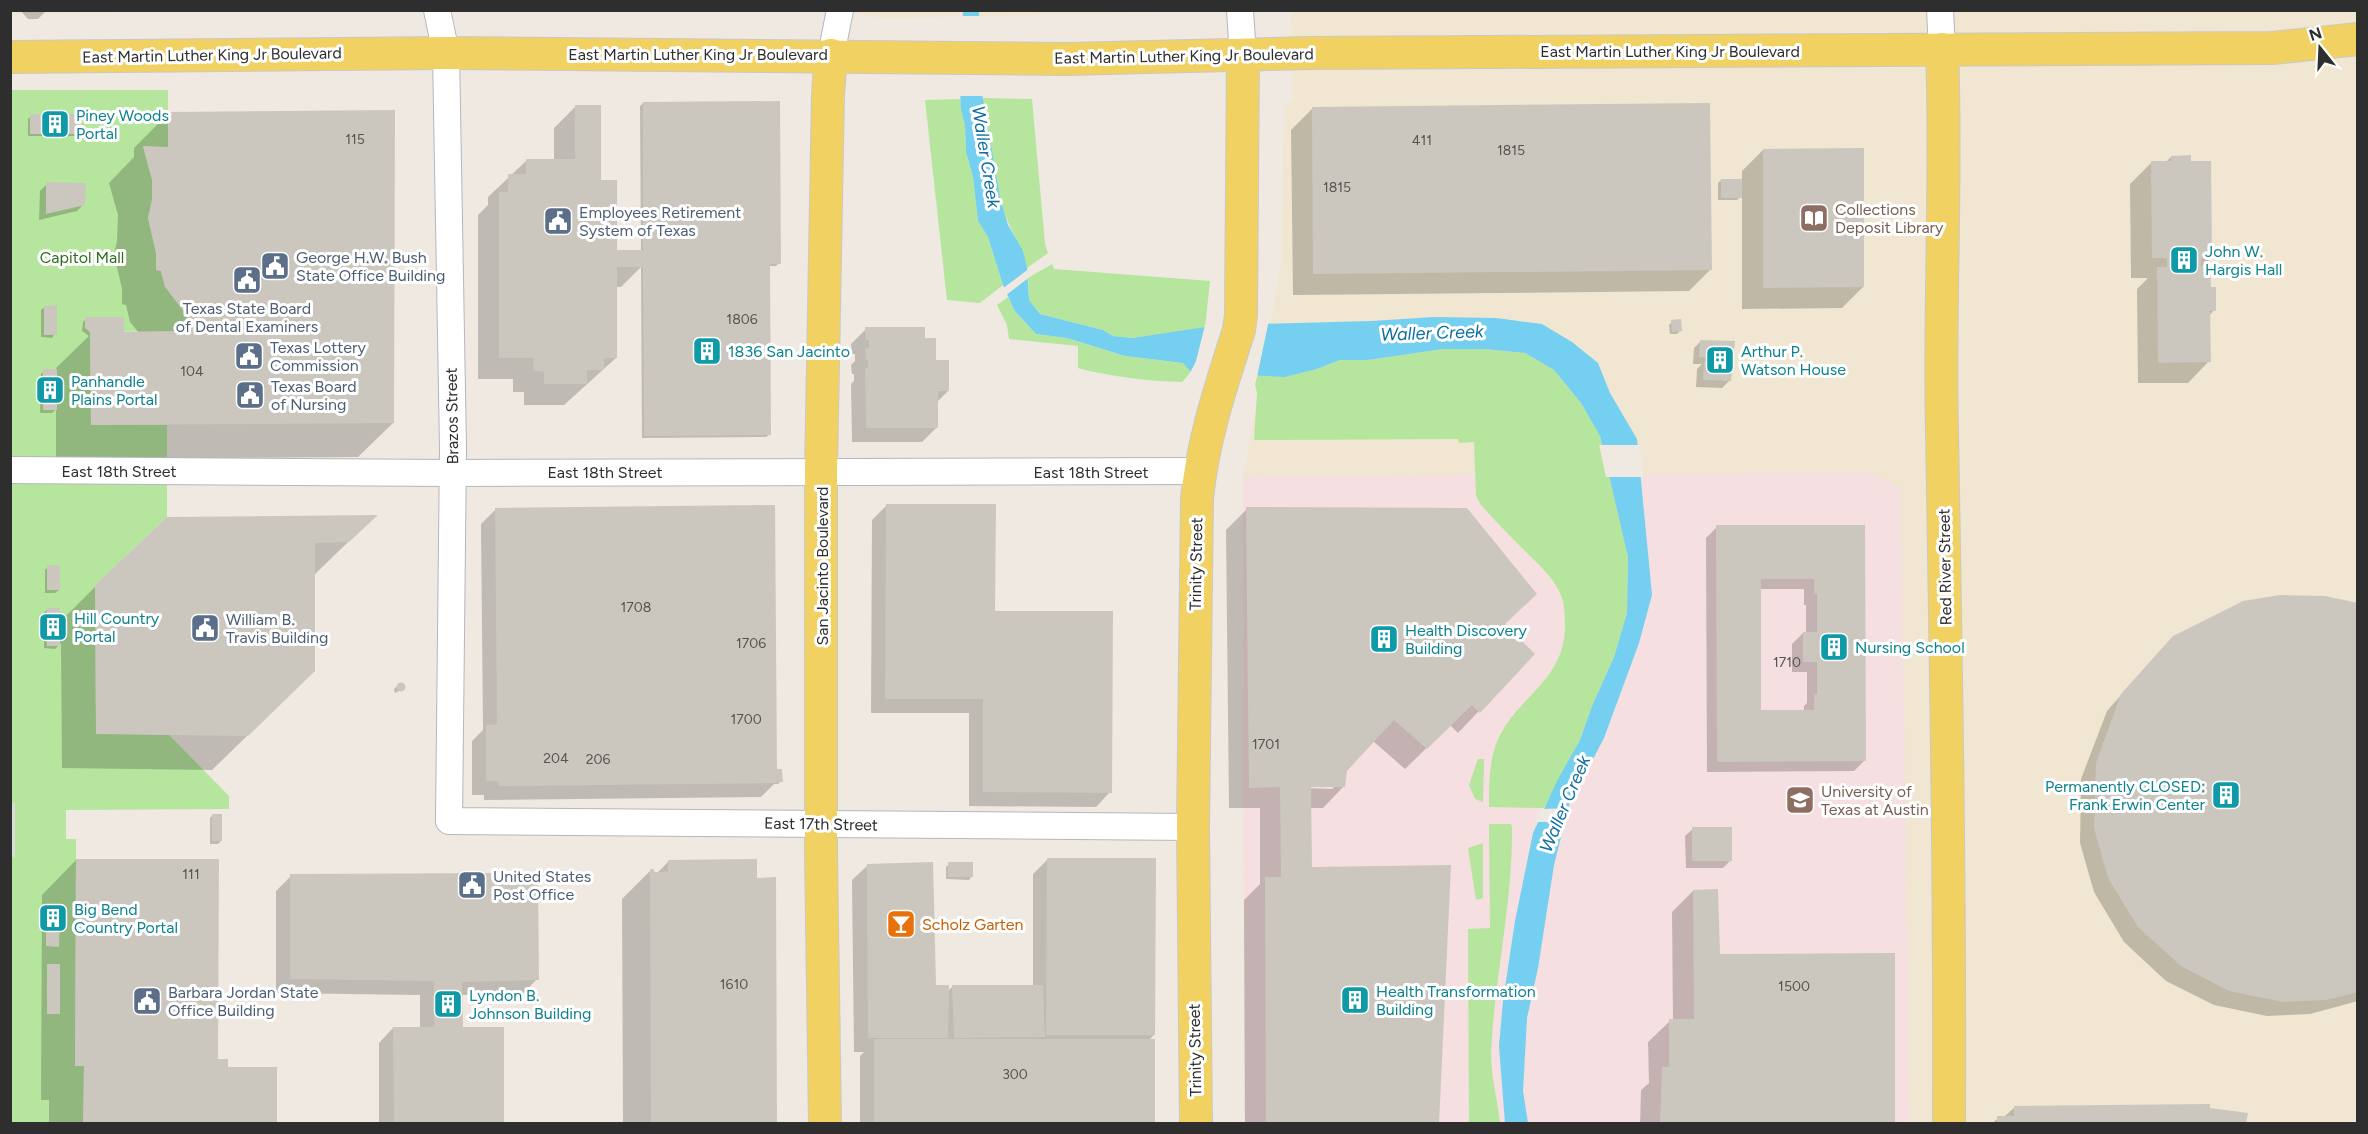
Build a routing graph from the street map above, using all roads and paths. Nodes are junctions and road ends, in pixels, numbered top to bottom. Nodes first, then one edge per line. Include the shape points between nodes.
1 (437, 10) edge
2 (840, 10) edge
3 (1240, 10) edge
4 (1940, 10) edge
5 (2358, 39) edge
6 (1942, 49) junction
7 (446, 53) junction
8 (831, 55) junction
9 (1242, 56) junction
10 (10, 57) edge
11 (10, 470) edge
12 (821, 471) junction
13 (1199, 471) junction
14 (453, 473) junction
15 (449, 821) joint
16 (822, 823) junction
17 (1193, 827) junction
18 (825, 1124) edge
19 (1196, 1124) edge
20 (1949, 1124) edge

1 - 7 street, Brazos Street
2 - 8 street, San Jacinto Boulevard
3 - 9 street, Trinity Street
4 - 6 street, Red River Street
5 - 6 main road, East Martin Luther King Jr Boulevard via 2272,48
6 - 9 main road, East Martin Luther King Jr Boulevard
6 - 20 main road, Red River Street
7 - 8 main road, East Martin Luther King Jr Boulevard
7 - 10 main road, East Martin Luther King Jr Boulevard
7 - 14 street, Brazos Street
8 - 9 main road, East Martin Luther King Jr Boulevard via 1067,59
8 - 12 main road, San Jacinto Boulevard
9 - 13 main road, Trinity Street via 1241,315
11 - 14 street, East 18th Street
12 - 13 street, East 18th Street
12 - 14 street, East 18th Street
12 - 16 main road, San Jacinto Boulevard
13 - 17 main road, Trinity Street
14 - 15 street, Brazos Street
15 - 16 street, East 17th Street
16 - 17 street, East 17th Street
16 - 18 main road, San Jacinto Boulevard
17 - 19 main road, Trinity Street

